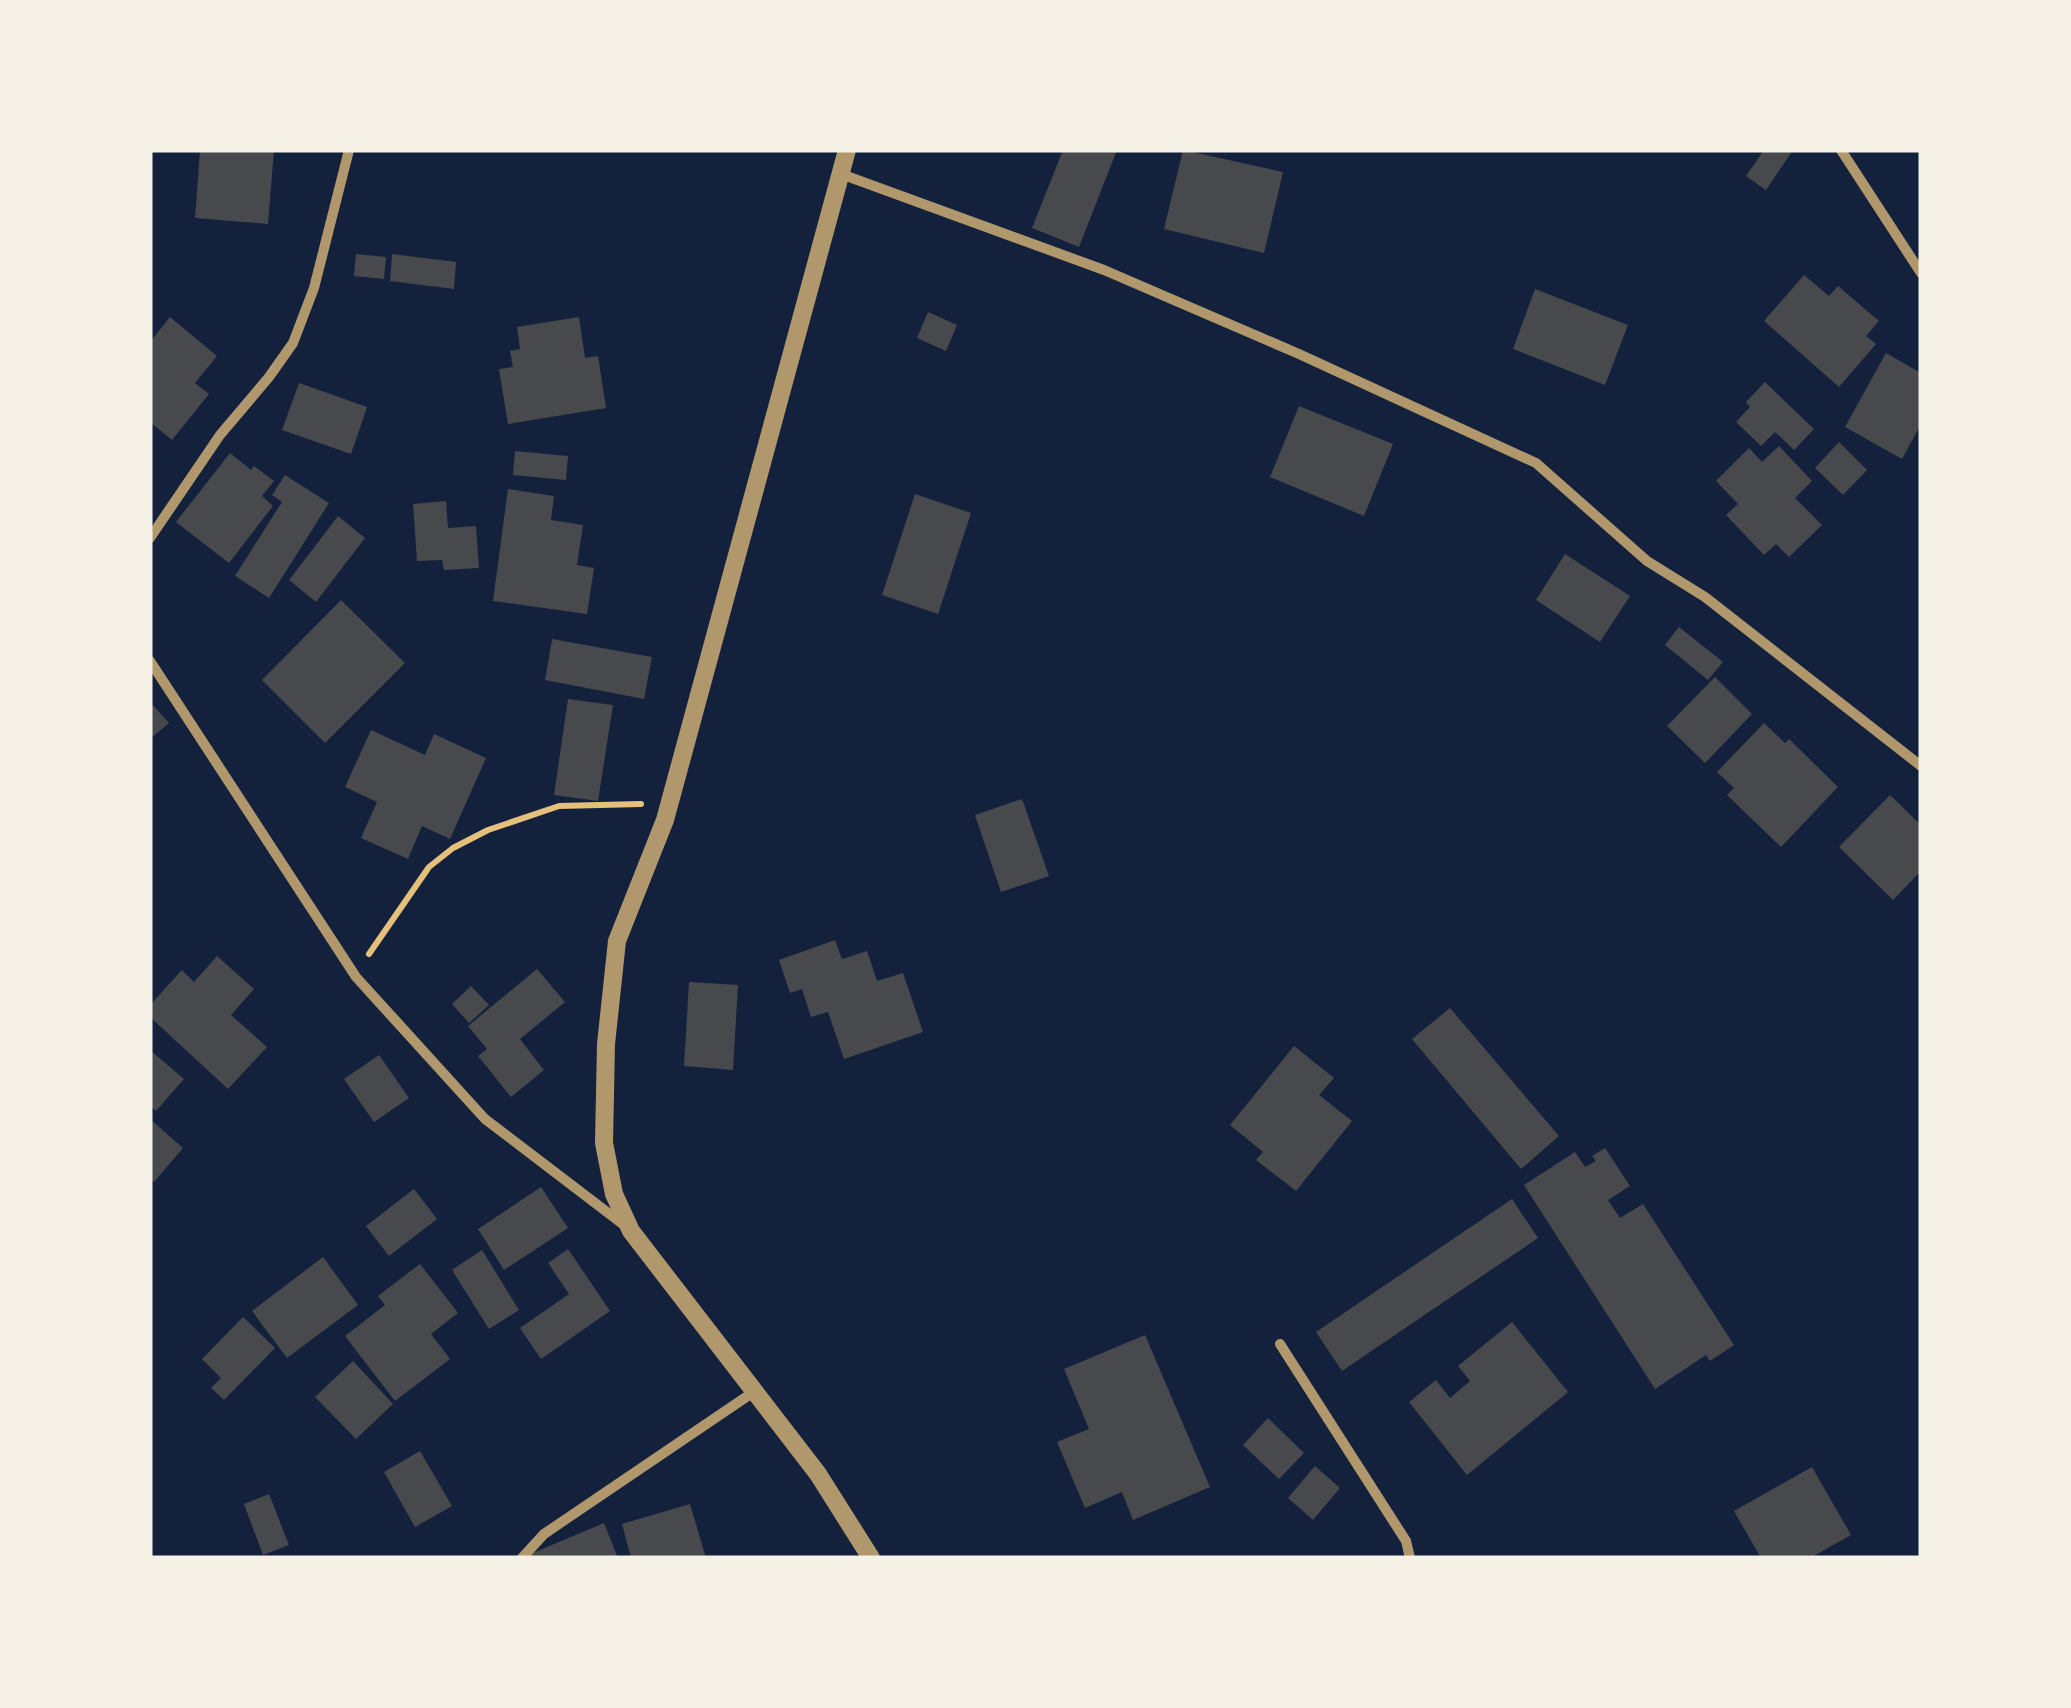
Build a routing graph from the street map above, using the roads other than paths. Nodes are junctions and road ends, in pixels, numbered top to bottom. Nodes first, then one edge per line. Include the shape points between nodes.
1 (349, 150) edge
2 (847, 150) edge
3 (1841, 150) edge
4 (841, 174) junction
5 (1921, 272) edge
6 (150, 538) edge
7 (150, 661) edge
8 (1921, 766) edge
9 (630, 1231) junction
10 (1280, 1344) dead end
11 (756, 1391) junction
12 (522, 1558) edge
13 (871, 1558) edge
14 (1410, 1558) edge

1 - 6 street via 314,288 293,342
2 - 4 street
3 - 5 street
4 - 8 street via 1104,270 1536,462 1646,562 1705,597
4 - 9 street via 670,804 617,942 604,1142
7 - 9 street via 356,977 485,1119
9 - 11 street
10 - 14 street via 1406,1541
11 - 12 street via 544,1534
11 - 13 street

